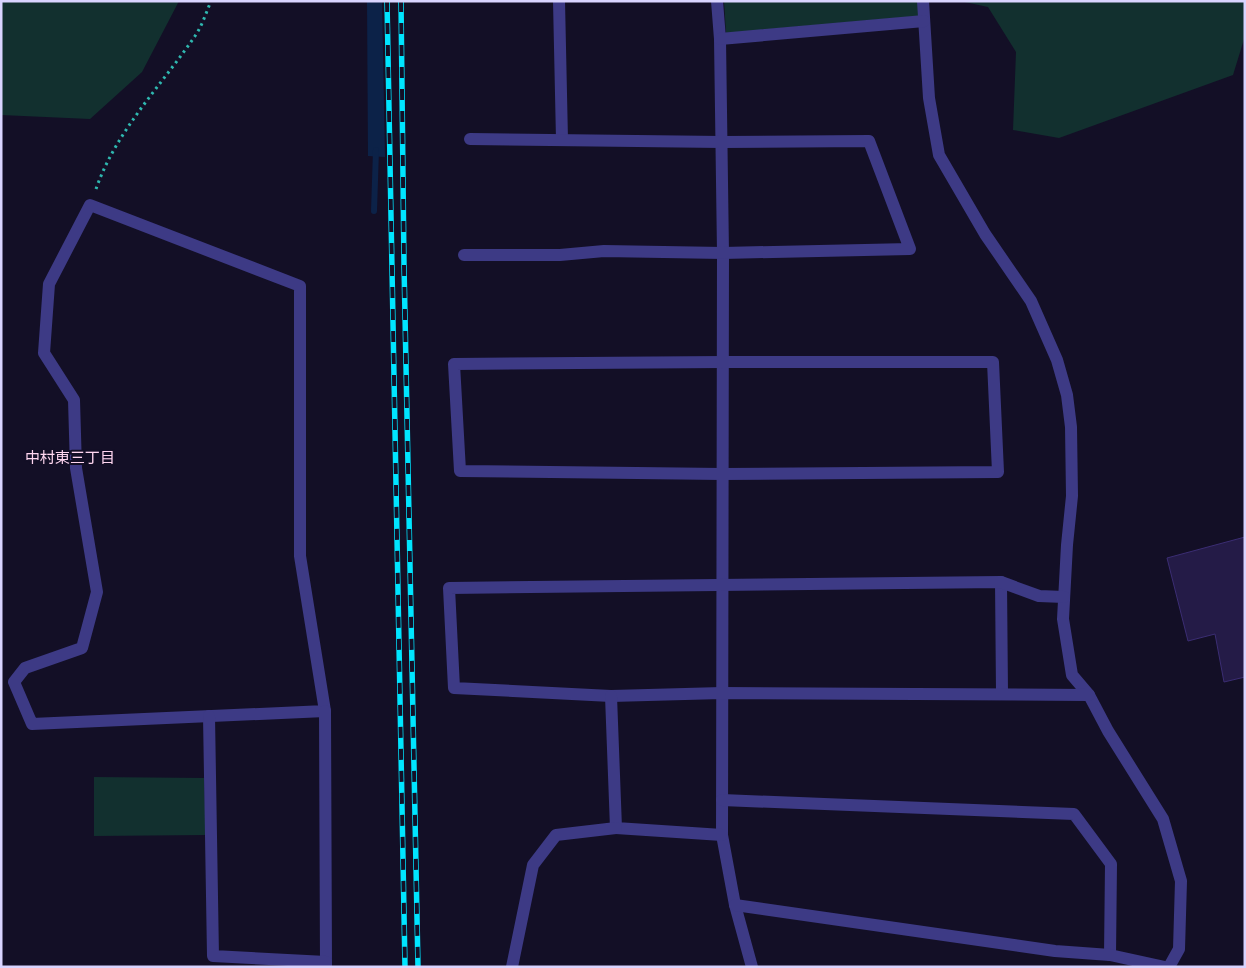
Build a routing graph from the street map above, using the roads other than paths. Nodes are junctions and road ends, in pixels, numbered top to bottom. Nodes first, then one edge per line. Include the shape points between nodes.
1 (559, 1) edge
2 (717, 1) edge
3 (923, 1) edge
4 (924, 21) junction
5 (720, 39) junction
6 (470, 139) dead end
7 (562, 140) junction
8 (722, 142) junction
9 (723, 254) junction
10 (464, 256) dead end
11 (724, 362) junction
12 (722, 474) junction
13 (1001, 582) junction
14 (722, 585) junction
15 (1064, 597) junction
16 (722, 693) junction
17 (1002, 694) junction
18 (1089, 695) junction
19 (611, 696) junction
20 (325, 711) junction
21 (209, 716) junction
22 (722, 800) junction
23 (616, 828) junction
24 (722, 834) junction
25 (735, 906) junction
26 (1110, 956) junction
27 (326, 964) edge
28 (512, 967) edge
29 (752, 967) edge
30 (1165, 967) edge
31 (1169, 967) edge

1 - 7 street
2 - 5 street
3 - 4 street
4 - 5 street
4 - 15 street via 929,98 939,155 985,234 1031,301 1057,360 1067,395 1072,496
5 - 8 street
6 - 7 street
7 - 8 street
8 - 9 street
8 - 9 street via 869,141 910,249
9 - 10 street via 604,251
9 - 11 street
11 - 12 street
11 - 12 street via 454,364 460,471
11 - 12 street via 993,362 998,472
12 - 14 street
13 - 14 street
13 - 15 street via 1039,596
13 - 17 street
14 - 16 street
14 - 19 street via 449,588 454,688
15 - 18 street via 1063,619 1072,675
16 - 17 street
16 - 19 street
16 - 22 street
17 - 18 street
18 - 31 street via 1163,819 1181,881 1179,949
19 - 23 street
20 - 21 street
20 - 21 street via 300,556 300,286 90,205 49,284 44,353 74,400 76,468 97,592 82,648 25,668 14,682 32,724
20 - 27 street
21 - 27 street via 213,956
22 - 24 street
22 - 26 street via 1074,814 1111,864
23 - 24 street
23 - 28 street via 556,836 533,865
24 - 25 street
25 - 26 street
25 - 29 street
26 - 30 street

